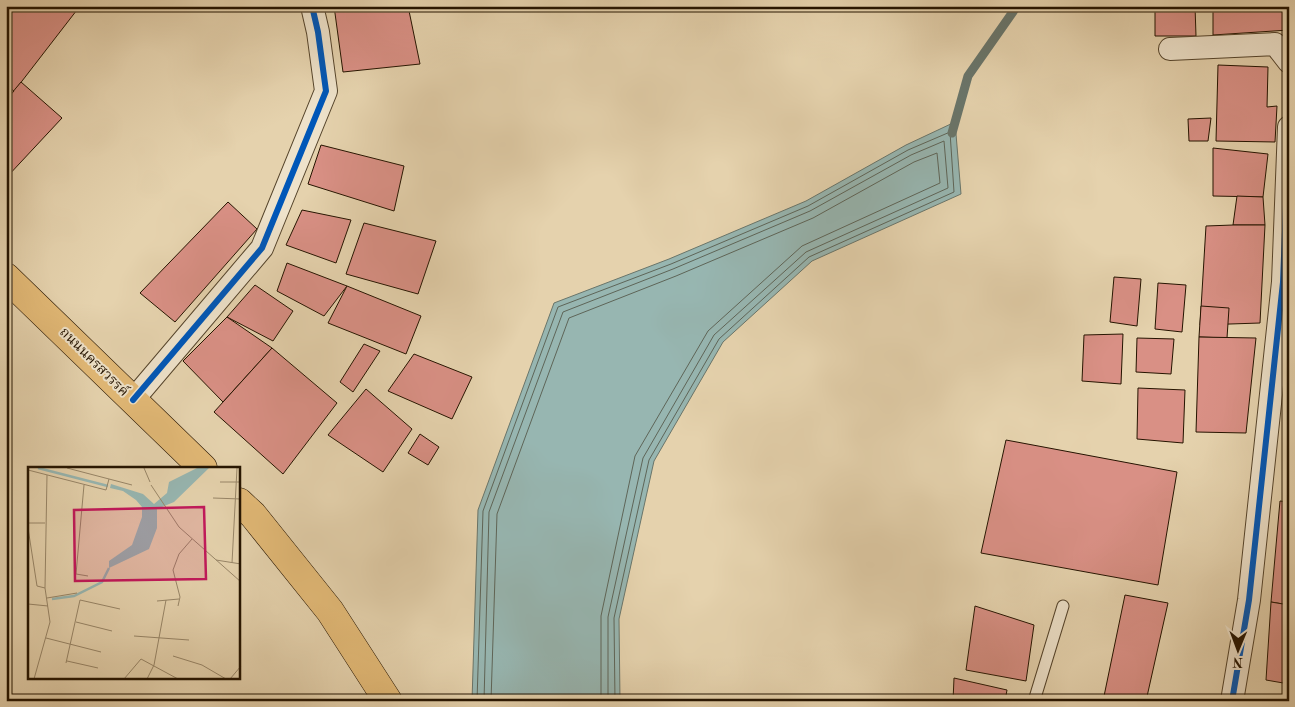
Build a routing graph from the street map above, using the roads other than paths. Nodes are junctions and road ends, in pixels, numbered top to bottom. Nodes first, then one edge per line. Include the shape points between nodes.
1 (312, 6) edge
2 (1170, 49) dead end
3 (1289, 62) edge
4 (1289, 127) edge
5 (6, 277) edge
6 (133, 400) junction
7 (202, 467) edge
8 (240, 503) edge
9 (1064, 606) dead end
10 (388, 701) edge
11 (1034, 701) edge
12 (1232, 701) edge

1 - 6 street via 326,91 262,248
2 - 3 street via 1275,44
4 - 12 street via 1284,282 1249,600
5 - 6 main road, ถนนนครสวรรค์
6 - 7 main road, ถนนนครสวรรค์
8 - 10 main road via 325,604
9 - 11 lane

